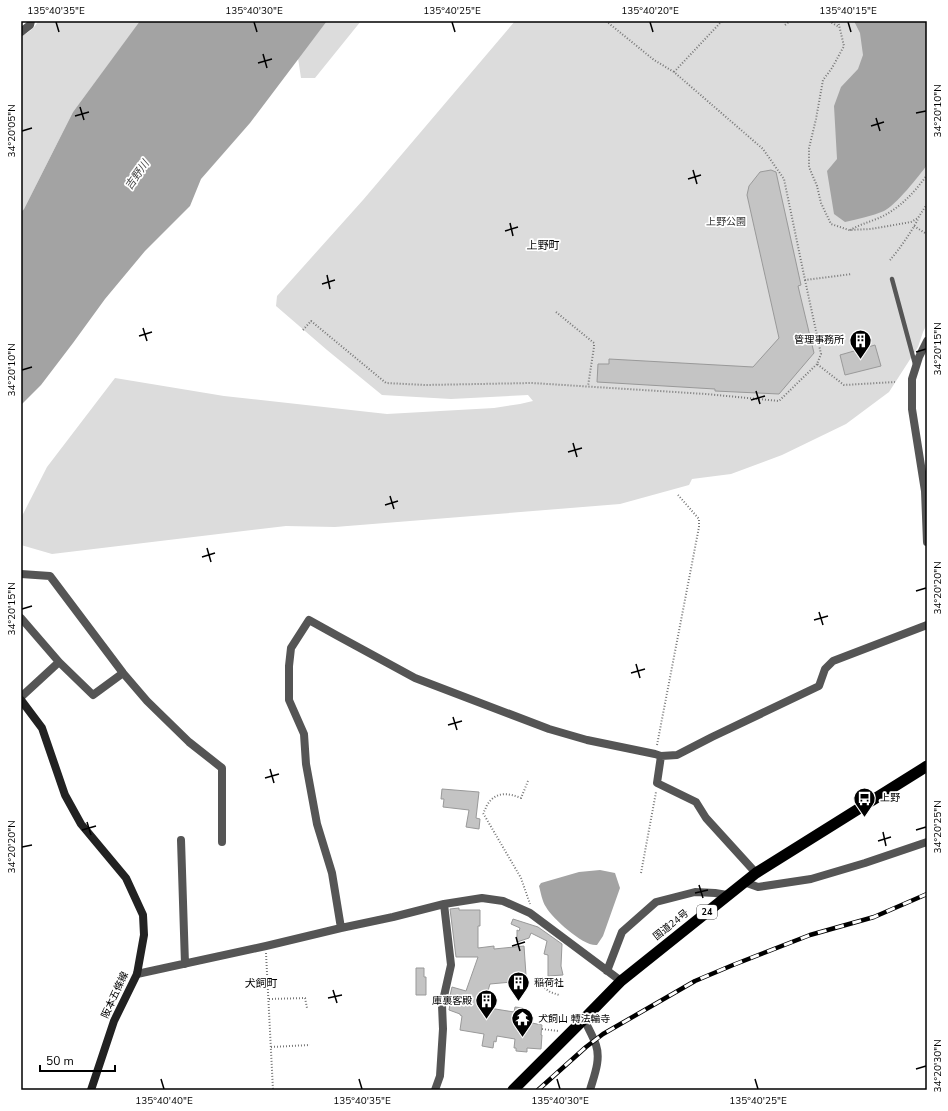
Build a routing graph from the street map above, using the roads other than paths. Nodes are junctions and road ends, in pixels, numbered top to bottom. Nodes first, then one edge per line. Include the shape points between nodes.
1 (31, 21) edge
2 (21, 32) edge
3 (892, 279) dead end
4 (927, 341) edge
5 (916, 366) junction
6 (926, 491) edge
7 (927, 542) edge
8 (21, 574) edge
9 (21, 618) edge
10 (927, 624) edge
11 (59, 662) junction
12 (123, 673) junction
13 (21, 697) edge
14 (21, 700) edge
15 (658, 755) junction
16 (927, 766) edge
17 (181, 840) dead end
18 (222, 842) dead end
19 (927, 842) edge
20 (756, 873) junction
21 (744, 882) junction
22 (728, 895) junction
23 (444, 904) junction
24 (341, 928) junction
25 (185, 964) junction
26 (607, 971) junction
27 (137, 974) junction
28 (620, 981) junction
29 (584, 1019) junction
30 (91, 1090) edge
31 (435, 1090) edge
32 (513, 1090) edge
33 (590, 1090) edge

1 - 2 street
3 - 5 lane
4 - 5 street
5 - 6 street via 912,379 912,409
6 - 7 street
8 - 12 street via 50,576
9 - 11 street
10 - 15 street via 833,661 825,670 819,686 677,755
11 - 12 street via 93,695
11 - 13 street
12 - 18 street via 174,728 222,768
14 - 27 main road, 阪本五條線 via 42,728 65,795 81,824 126,878 143,915 144,935
15 - 20 street via 657,783 696,802 706,818
15 - 24 street via 549,729 415,678 309,620 291,648 289,700 304,734 306,764 317,824 332,873
16 - 20 highway, 国道24号 / 24
17 - 25 street
19 - 21 street via 811,879 758,887
20 - 21 highway, 国道24号 / 24
21 - 22 highway, 国道24号 / 24
22 - 26 street via 694,892 656,902 622,932
22 - 28 highway, 国道24号 / 24
23 - 24 street
23 - 26 street via 482,898 503,901 530,914
23 - 31 street via 451,965 442,1005 440,1076
24 - 25 street
25 - 27 street
26 - 28 street
27 - 30 main road, 阪本五條線 via 114,1021
28 - 29 highway, 国道24号 / 24
29 - 32 highway, 国道24号 / 24
29 - 33 street via 598,1054

